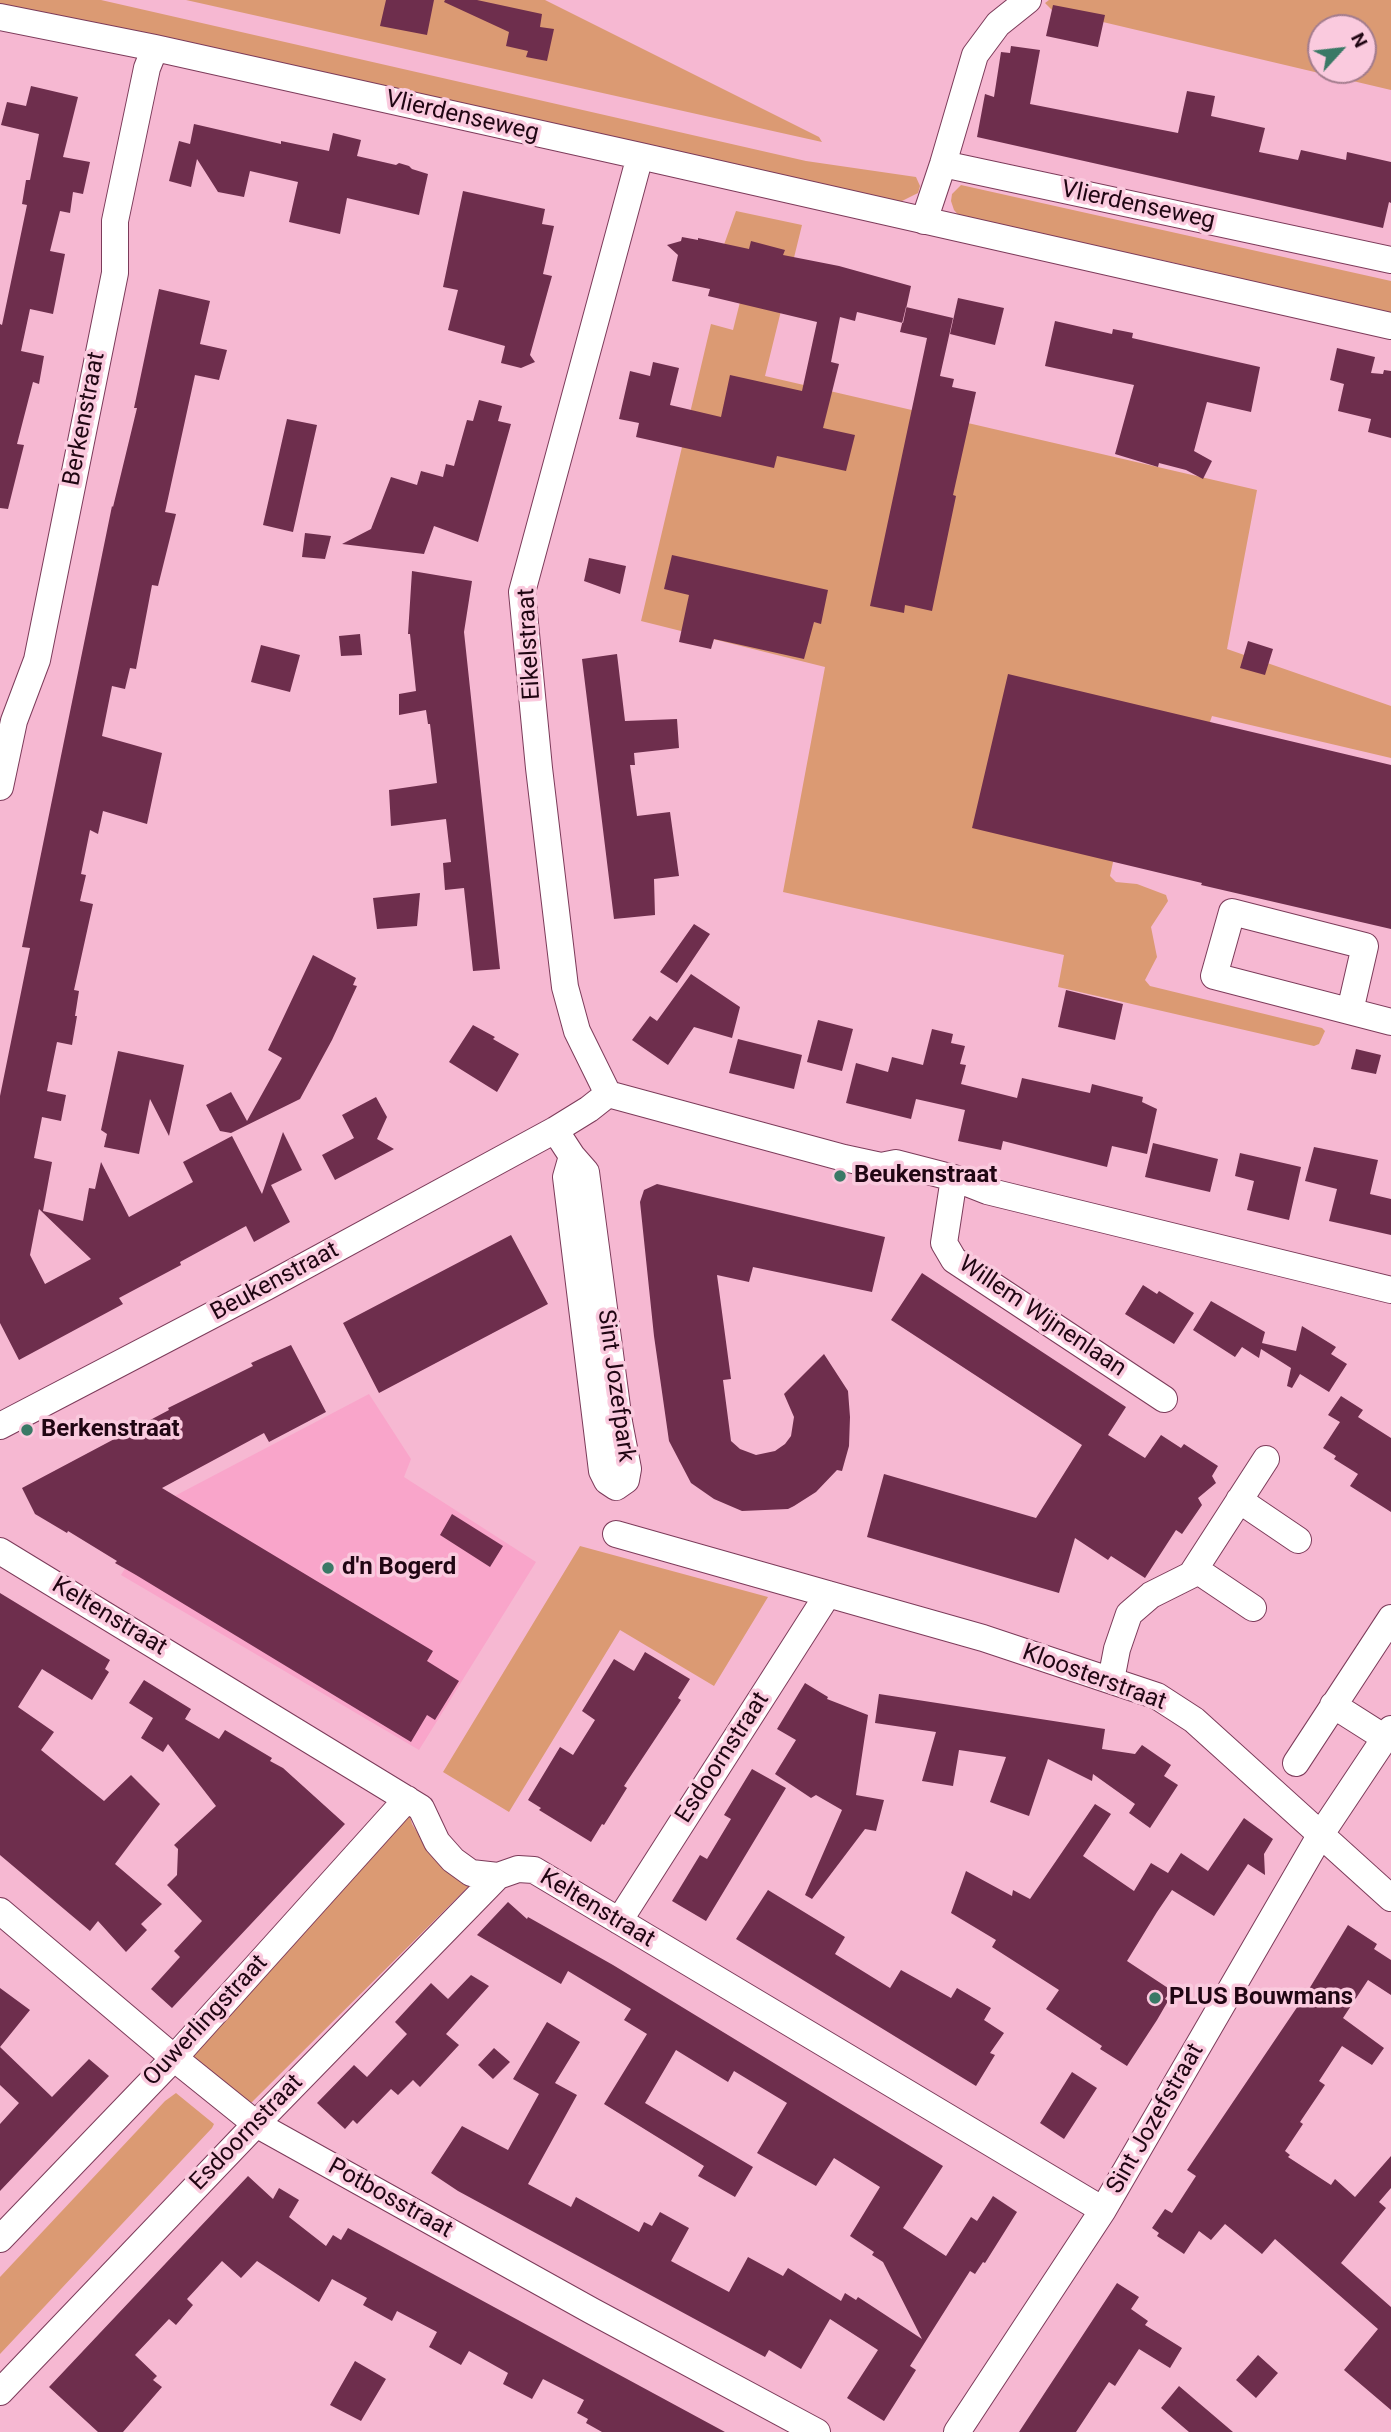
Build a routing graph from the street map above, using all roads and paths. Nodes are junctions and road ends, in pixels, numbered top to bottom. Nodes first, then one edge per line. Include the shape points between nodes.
1 (1028, 0) edge
2 (0, 17) edge
3 (155, 48) junction
4 (640, 156) junction
5 (943, 164) junction
6 (924, 221) junction
7 (1391, 260) edge
8 (1391, 326) edge
9 (0, 787) edge
10 (1350, 1011) junction
11 (1391, 1022) edge
12 (608, 1094) junction
13 (555, 1130) junction
14 (572, 1156) junction
15 (954, 1178) junction
16 (1391, 1290) edge
17 (1164, 1399) dead end
18 (0, 1426) edge
19 (1266, 1459) dead end
20 (1239, 1500) junction
21 (616, 1534) dead end
22 (1298, 1540) dead end
23 (0, 1551) edge
24 (1195, 1569) junction
25 (828, 1594) junction
26 (1253, 1608) dead end
27 (1391, 1618) edge
28 (1111, 1680) junction
29 (1333, 1705) junction
30 (1389, 1735) edge
31 (1296, 1763) dead end
32 (407, 1799) junction
33 (1321, 1834) junction
34 (498, 1876) junction
35 (1391, 1898) edge
36 (0, 1911) edge
37 (619, 1921) junction
38 (174, 2058) junction
39 (256, 2123) junction
40 (1103, 2210) junction
41 (0, 2239) edge
42 (0, 2392) edge
43 (817, 2432) edge
44 (957, 2432) edge

1 - 5 street via 998,24 975,55
2 - 3 street, Vlierdenseweg
3 - 4 street, Vlierdenseweg
3 - 9 street, Berkenstraat via 114,221 115,273 40,647 14,721
4 - 6 street, Vlierdenseweg
4 - 12 street, Eikelstraat via 522,592 565,987 577,1031
5 - 6 street
5 - 7 street, Vlierdenseweg
6 - 8 street, Vlierdenseweg
10 - 10 street via 1214,976 1232,912 1365,946
10 - 11 street
12 - 13 street, Beukenstraat
12 - 15 street via 844,1158 881,1166 896,1163
13 - 14 street, Sint Jozefpark
13 - 18 street, Beukenstraat
14 - 14 street, Sint Jozefpark via 566,1177 602,1471 616,1487 626,1480 628,1469 586,1172
15 - 16 street via 988,1191
15 - 17 street, Willem Wijnenlaan via 944,1243 954,1260
19 - 20 street
20 - 22 street
20 - 24 street
21 - 25 street
23 - 32 street, Keltenstraat
24 - 26 street
24 - 28 street via 1129,1614
25 - 28 street, Kloosterstraat
25 - 37 street, Esdoornstraat
27 - 29 street
28 - 33 street, Kloosterstraat via 1157,1696 1194,1720
29 - 30 street
29 - 31 street
30 - 33 street, Sint Jozefstraat
32 - 34 street, Keltenstraat via 421,1808 437,1842 453,1860 471,1873
32 - 38 street, Ouwerlingstraat
33 - 35 street, Kloosterstraat
33 - 40 street, Sint Jozefstraat
34 - 37 street, Keltenstraat via 518,1868 534,1870
34 - 39 street, Esdoornstraat
36 - 38 street, Potbosstraat
37 - 40 street, Keltenstraat
38 - 39 street, Potbosstraat
38 - 41 street, Ouwerlingstraat
39 - 42 street, Esdoornstraat
39 - 43 street, Potbosstraat
40 - 44 street, Sint Jozefstraat

